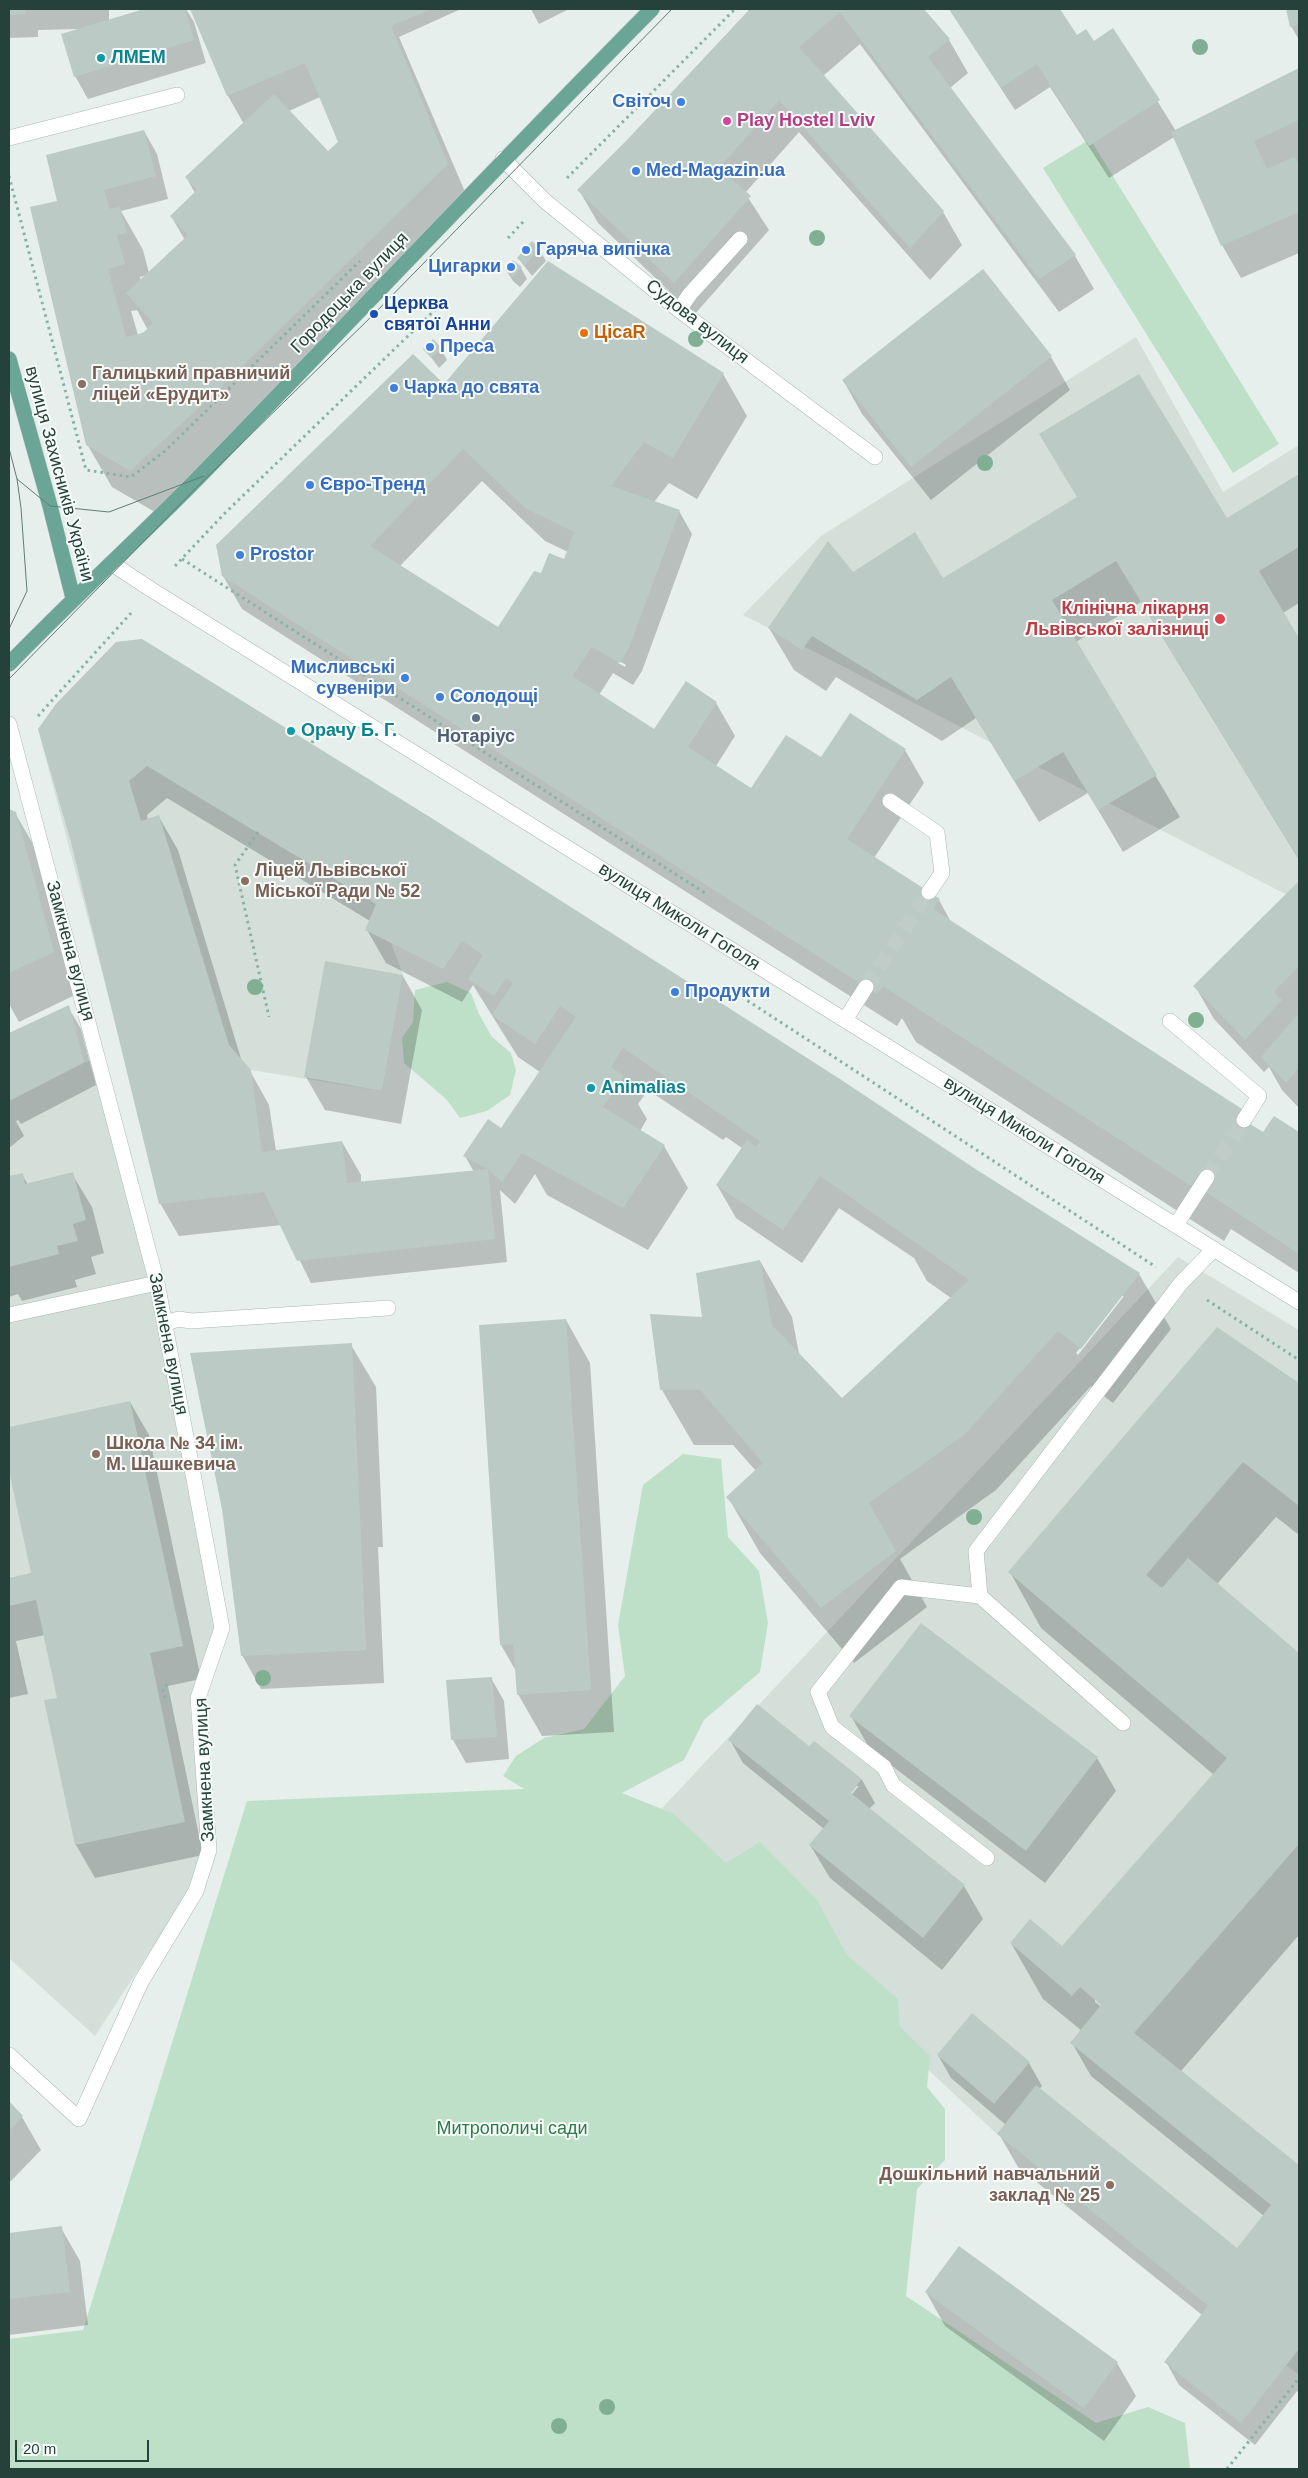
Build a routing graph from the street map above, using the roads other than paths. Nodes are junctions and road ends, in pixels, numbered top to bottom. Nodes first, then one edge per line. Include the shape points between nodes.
1 (652, 9) edge
2 (177, 95) dead end
3 (9, 138) edge
4 (503, 159) junction
5 (740, 238) dead end
6 (680, 310) junction
7 (9, 359) edge
8 (875, 457) dead end
9 (111, 562) junction
10 (73, 598) junction
11 (9, 664) edge
12 (9, 724) edge
13 (890, 801) dead end
14 (929, 892) tunnel mouth
15 (866, 987) tunnel mouth
16 (845, 1020) junction
17 (1170, 1021) dead end
18 (1244, 1120) tunnel mouth
19 (1207, 1178) tunnel mouth
20 (1176, 1225) junction
21 (1214, 1248) junction
22 (157, 1283) junction
23 (1297, 1296) edge
24 (388, 1308) dead end
25 (9, 1315) edge
26 (165, 1323) junction
27 (980, 1596) junction
28 (1123, 1723) dead end
29 (986, 1858) dead end
30 (9, 2055) edge

1 - 4 main road, Городоцька вулиця
2 - 3 street
4 - 6 street, Судова вулиця via 545,201
4 - 9 main road, Городоцька вулиця via 194,481
5 - 6 street via 690,294
6 - 8 street, Судова вулиця
7 - 10 main road, вулиця Захисників України
9 - 10 main road, Городоцька вулиця
9 - 16 street, вулиця Миколи Гоголя
10 - 11 main road, Городоцька вулиця
12 - 22 street, Замкнена вулиця
13 - 14 street via 937,833 942,873
15 - 16 street
16 - 20 street, вулиця Миколи Гоголя
17 - 18 street via 1260,1096
19 - 20 street
20 - 21 street, вулиця Миколи Гоголя
21 - 23 street, вулиця Миколи Гоголя
21 - 27 street via 1181,1283 976,1551
22 - 25 street
22 - 26 street, Замкнена вулиця
24 - 26 street via 190,1321 178,1318
26 - 30 street, Замкнена вулиця via 222,1628 198,1698 209,1850 196,1891 141,1982 79,2119
27 - 28 street
27 - 29 street via 901,1587 818,1692 832,1727 884,1767 892,1785

